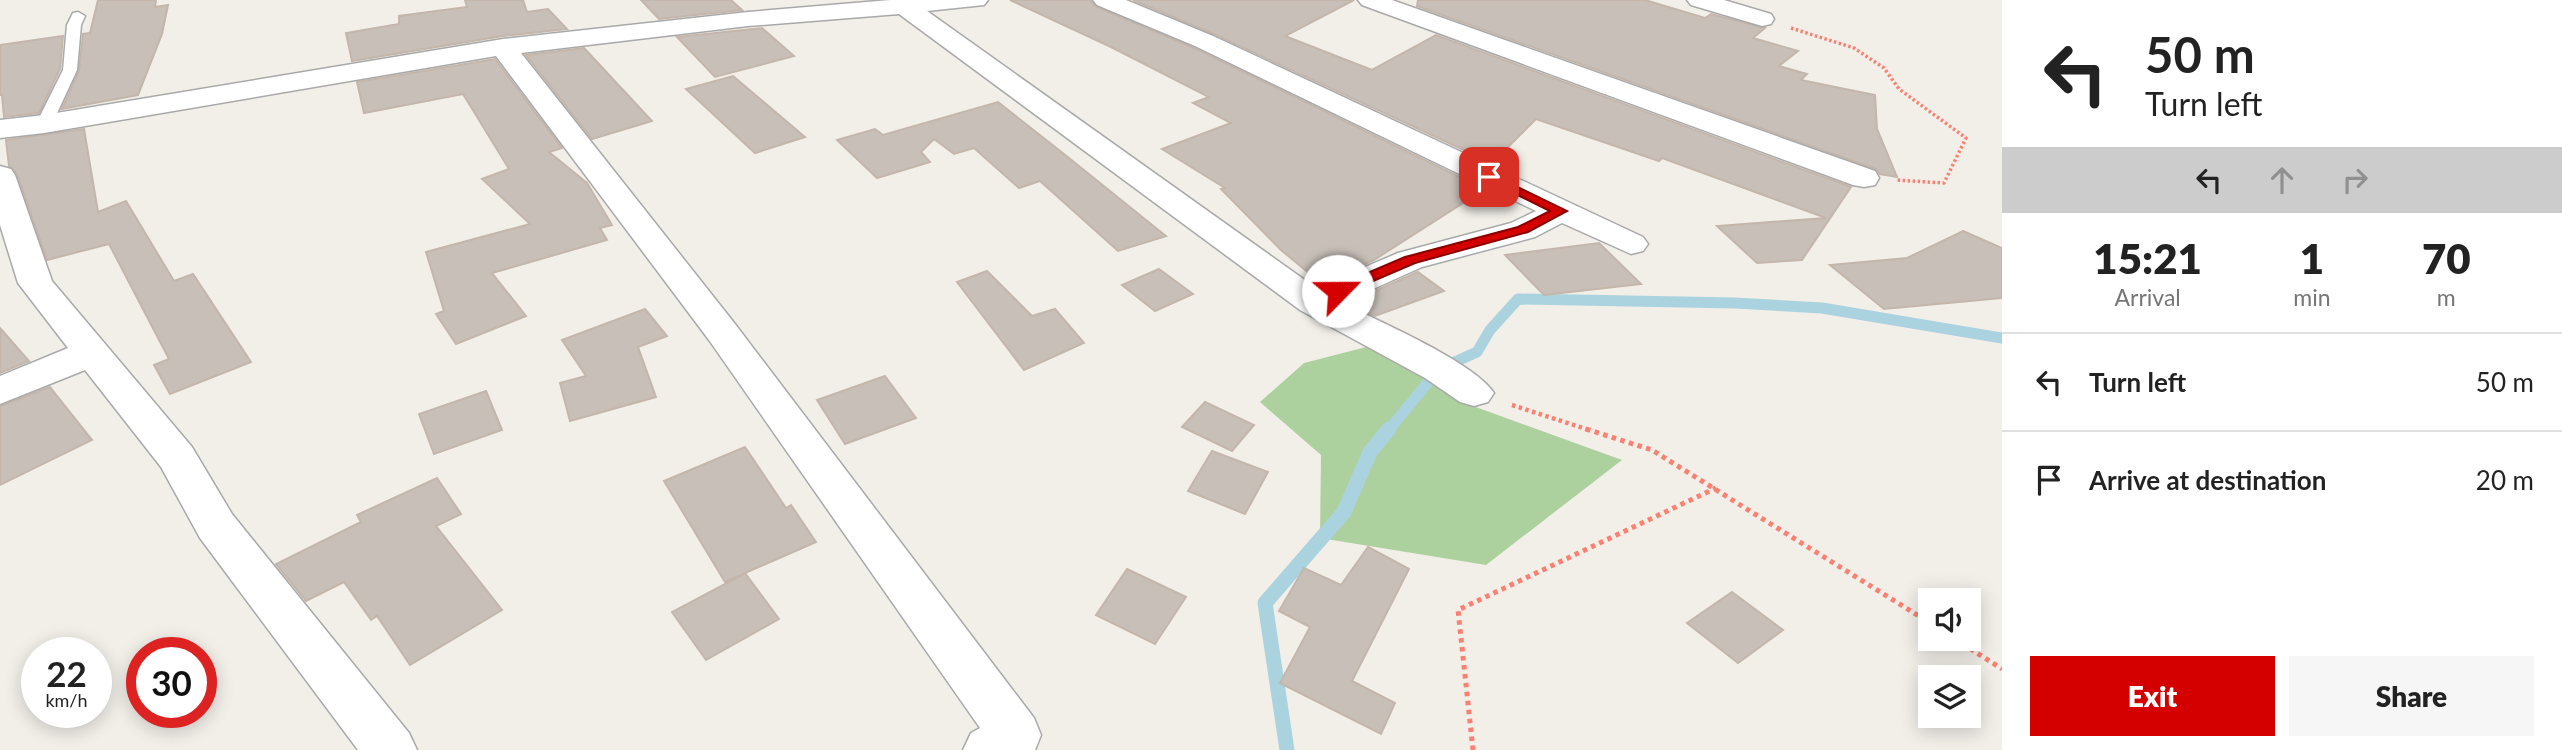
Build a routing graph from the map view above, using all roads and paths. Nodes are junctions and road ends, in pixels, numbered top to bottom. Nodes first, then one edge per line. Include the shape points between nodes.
1 (976, 0) edge
2 (1105, 0) edge
3 (1370, 0) edge
4 (1699, 0) edge
5 (905, 7) junction
6 (743, 10) edge
7 (78, 16) dead end
8 (1762, 19) joint
9 (503, 47) junction
10 (44, 124) junction
11 (0, 129) edge
12 (0, 175) edge
13 (1864, 178) joint
14 (1561, 211) junction
15 (1631, 244) dead end
16 (1313, 302) junction
17 (92, 353) junction
18 (0, 391) edge
19 (1474, 393) joint
20 (1717, 488) junction
21 (1918, 615) edge
22 (1974, 651) edge
23 (2002, 668) edge
24 (390, 750) edge
25 (990, 750) edge
26 (1474, 750) edge

1 - 5 street
2 - 14 street via 1204,41
3 - 13 street
4 - 8 street
5 - 6 street
5 - 16 street
6 - 9 street
7 - 10 lane via 70,69
8 - 13 path via 1854,48 1884,68 1899,89 1966,138 1944,183
9 - 10 street
9 - 25 street via 722,332 1015,735
10 - 11 street
12 - 17 street via 35,283
14 - 15 street
14 - 16 street via 1523,230 1410,260
16 - 19 street via 1439,369
17 - 18 street
17 - 24 street via 177,458 216,526
19 - 20 path via 1651,450
20 - 21 path
20 - 26 path via 1458,610
22 - 23 path

